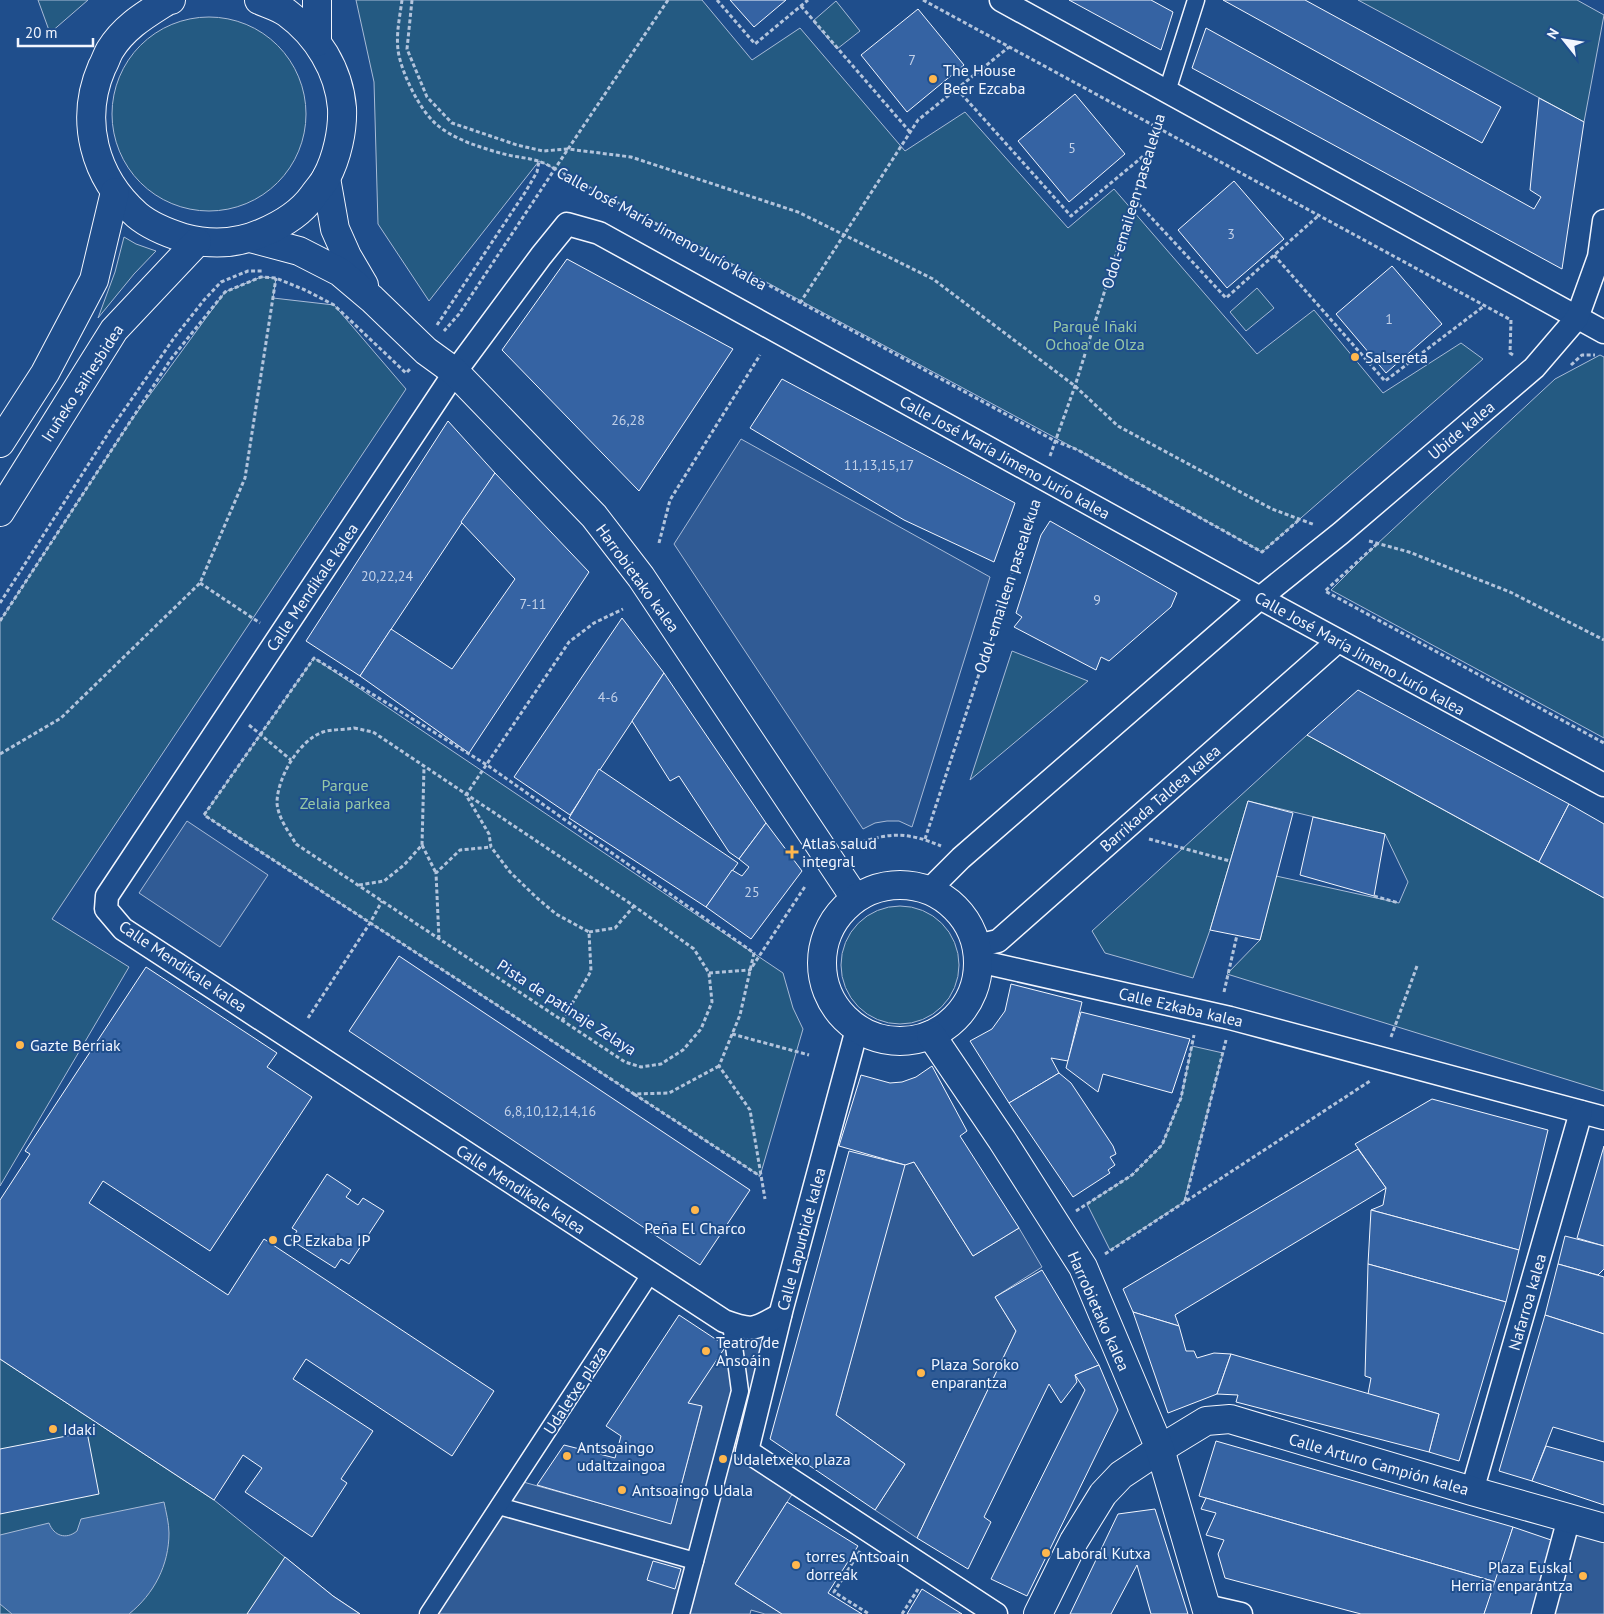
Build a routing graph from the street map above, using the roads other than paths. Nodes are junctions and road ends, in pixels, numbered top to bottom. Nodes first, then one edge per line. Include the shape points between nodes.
1 (171, 0) edge
2 (259, 0) edge
3 (317, 0) edge
4 (1001, 0) edge
5 (1196, 0) edge
6 (318, 42) junction
7 (1170, 82) dead end
8 (326, 178) junction
9 (115, 192) junction
10 (1604, 221) edge
11 (250, 238) junction
12 (197, 242) junction
13 (372, 299) junction
14 (1577, 318) junction
15 (1604, 332) edge
16 (455, 372) junction
17 (0, 443) edge
18 (0, 512) edge
19 (1260, 598) junction
20 (1338, 641) junction
21 (1604, 785) edge
22 (929, 890) junction
23 (855, 898) junction
24 (977, 954) junction
25 (857, 1029) junction
26 (931, 1035) junction
27 (1581, 1112) junction
28 (1604, 1118) edge
29 (651, 1273) junction
30 (780, 1315) junction
31 (731, 1324) junction
32 (1160, 1449) junction
33 (1472, 1491) junction
34 (499, 1506) junction
35 (1569, 1518) junction
36 (1604, 1528) edge
37 (695, 1561) junction
38 (1207, 1610) edge
39 (428, 1614) edge
40 (681, 1614) edge
41 (996, 1614) edge
42 (1038, 1614) edge
43 (1240, 1614) edge
44 (1543, 1614) edge

1 - 9 main road via 134,21 110,50 95,84 90,122 97,159
2 - 6 main road via 286,12
3 - 6 main road
4 - 14 street, Odol-emaileen pasealekua
5 - 7 street
6 - 8 main road via 334,73 342,108 339,144
8 - 11 main road via 306,204 281,225
8 - 13 main road, Harrobietako kalea via 335,228
9 - 12 main road via 138,216 166,232
9 - 17 main road via 94,280 45,373
10 - 14 street, Ubide kalea via 1599,257
11 - 12 main road via 224,243
11 - 13 main road, Harrobietako kalea via 308,255 340,272
12 - 18 main road, Iruñeko saihesbidea via 114,330
13 - 16 main road, Harrobietako kalea via 423,348
14 - 15 street, Odol-emaileen pasealekua
14 - 19 street, Ubide kalea via 1534,368
16 - 19 street, Calle José María Jimeno Jurío kalea via 567,224 599,233
16 - 23 main road, Harrobietako kalea via 594,516 641,577
16 - 29 street, Calle Mendikale kalea via 107,896 106,909 124,929
19 - 20 street, Calle José María Jimeno Jurío kalea
19 - 22 street via 961,858
20 - 21 street, Calle José María Jimeno Jurío kalea
20 - 24 street, Barrikada Taldea kalea via 998,940
22 - 23 main road via 904,885 879,887
22 - 24 main road via 951,903 967,922
23 - 25 main road via 837,916 825,939 821,964 825,990 838,1012
24 - 26 main road via 975,984 966,1005 951,1023
24 - 27 street, Calle Ezkaba kalea
25 - 26 main road via 880,1040 906,1041
25 - 30 street, Calle Lapurbide kalea
26 - 32 main road, Harrobietako kalea via 1083,1267
27 - 28 street, Calle Ezkaba kalea
27 - 33 street, Nafarroa kalea
29 - 31 street, Calle Mendikale kalea
29 - 34 street, Udaletxe plaza
30 - 31 street, Calle Mendikale kalea via 755,1328
30 - 41 street, Calle Lapurbide kalea via 747,1451
31 - 37 street via 740,1391
32 - 33 main road, Calle Arturo Campión kalea via 1206,1421 1230,1419
32 - 38 main road, Harrobietako kalea
32 - 42 main road via 1120,1475 1103,1494 1074,1541
33 - 35 main road, Calle Arturo Campión kalea
34 - 37 street
34 - 39 street, Udaletxe plaza
35 - 36 main road, Calle Arturo Campión kalea
35 - 44 street
37 - 40 street
38 - 43 street

